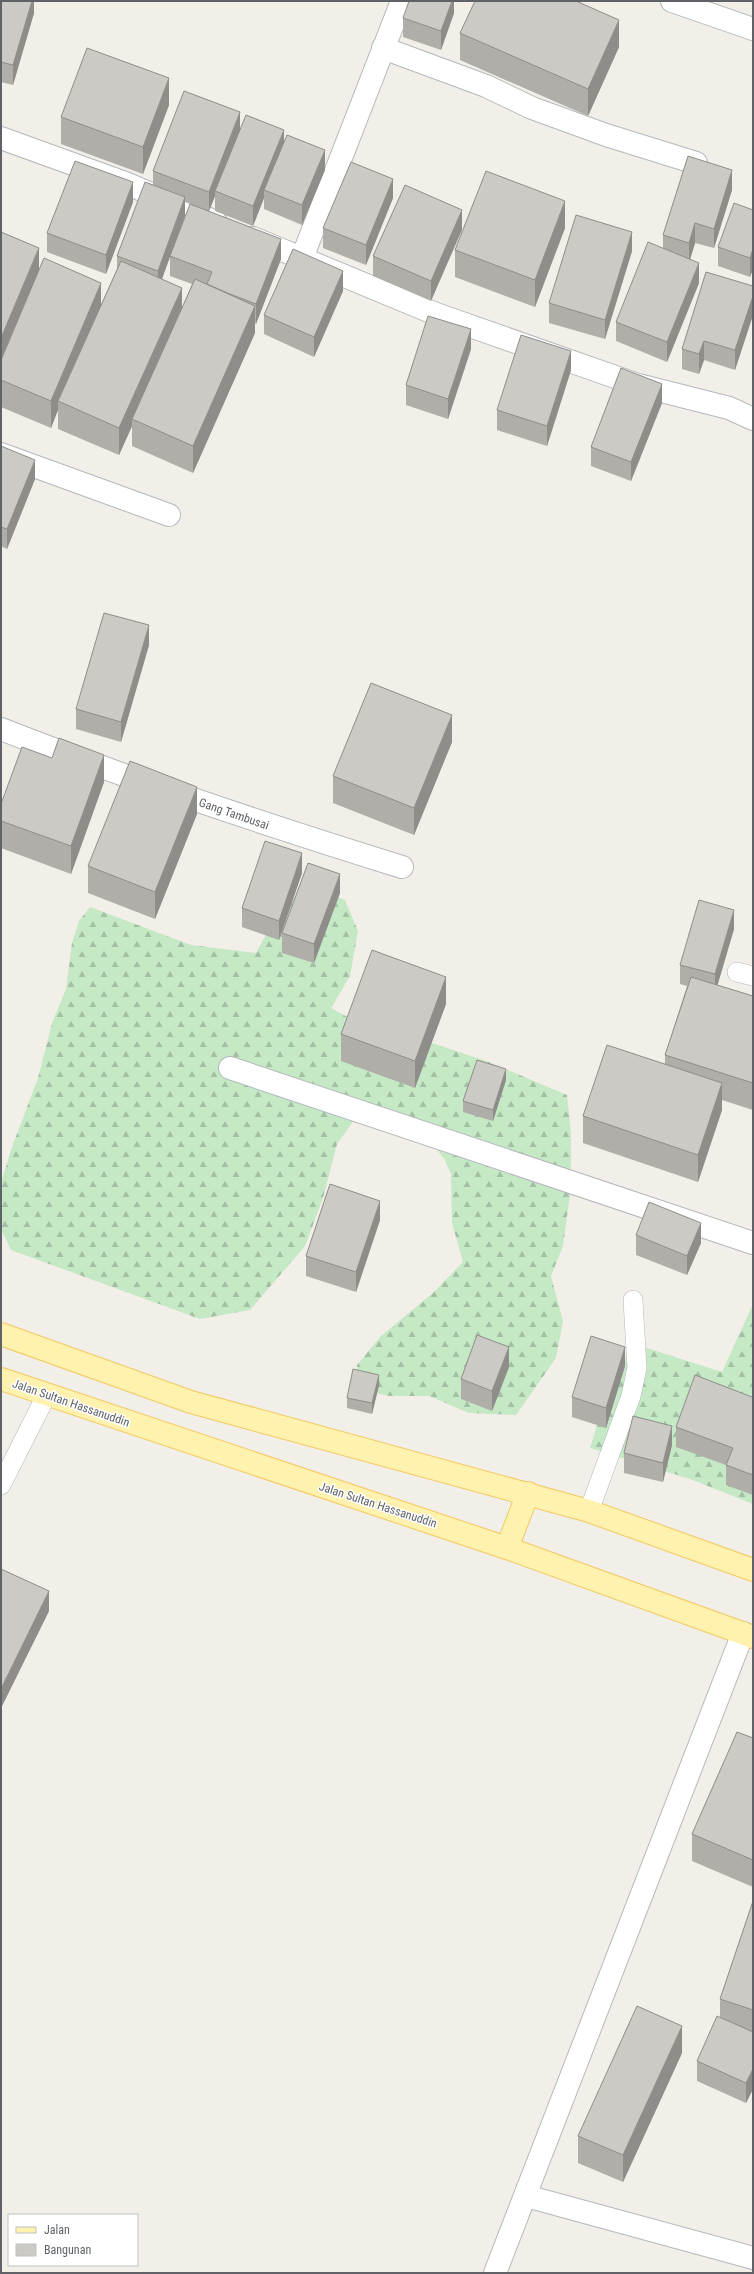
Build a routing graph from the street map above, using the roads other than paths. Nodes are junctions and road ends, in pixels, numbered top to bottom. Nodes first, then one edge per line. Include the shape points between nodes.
1 (402, 1) edge
2 (672, 1) edge
3 (753, 28) edge
4 (383, 48) junction
5 (1, 138) edge
6 (696, 164) edge
7 (302, 258) junction
8 (753, 419) edge
9 (1, 454) edge
10 (169, 515) dead end
11 (1, 729) edge
12 (402, 867) dead end
13 (230, 1068) dead end
14 (753, 1242) edge
15 (633, 1300) dead end
16 (1, 1334) edge
17 (1, 1379) edge
18 (46, 1396) junction
19 (1, 1485) edge
20 (528, 1493) junction
21 (589, 1512) junction
22 (507, 1548) junction
23 (752, 1567) edge
24 (748, 1635) edge
25 (526, 2196) junction
26 (753, 2258) edge
27 (495, 2273) edge

1 - 4 street
2 - 3 street
4 - 6 street via 486,86 606,136
4 - 7 street
5 - 7 street via 128,184
7 - 8 street via 436,314 638,385 729,408
9 - 10 street
11 - 12 street, Gang Tambusai via 94,766 266,825
13 - 14 street
15 - 21 lane via 637,1368 631,1396
16 - 20 main road via 191,1402
17 - 18 main road, Jalan Sultan Hassanuddin
18 - 19 lane
18 - 22 main road, Jalan Sultan Hassanuddin
20 - 21 main road
20 - 22 main road
21 - 23 main road
22 - 24 main road, Jalan Sultan Hassanuddin
24 - 25 street
25 - 26 street
25 - 27 street

